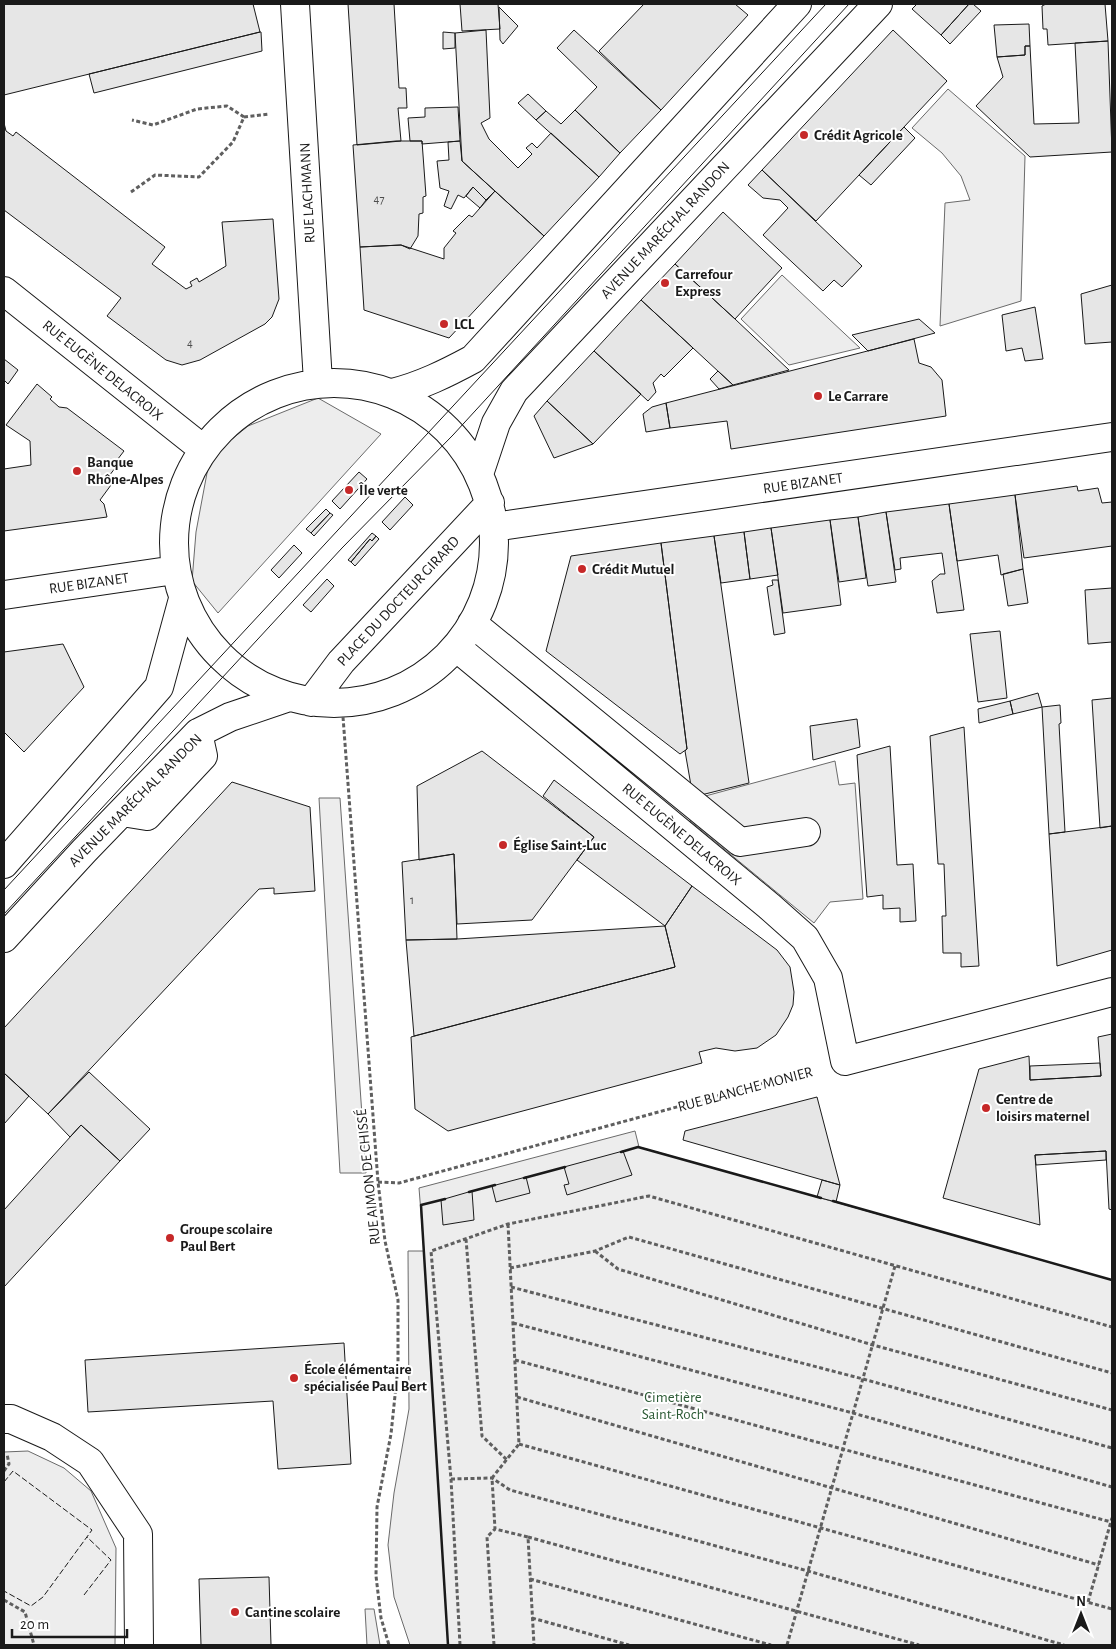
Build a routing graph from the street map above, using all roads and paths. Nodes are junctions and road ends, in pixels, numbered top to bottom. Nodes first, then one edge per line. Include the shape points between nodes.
1 (296, 4) edge
2 (797, 4) edge
3 (878, 4) edge
4 (265, 114) dead end
5 (244, 116) junction
6 (132, 120) dead end
7 (131, 192) dead end
8 (4, 291) edge
9 (318, 382) junction
10 (392, 393) junction
11 (1112, 437) edge
12 (203, 449) junction
13 (479, 474) junction
14 (492, 515) junction
15 (175, 570) junction
16 (4, 595) edge
17 (183, 599) junction
18 (472, 623) junction
19 (456, 647) junction
20 (300, 699) junction
21 (343, 703) junction
22 (806, 832) dead end
23 (4, 864) edge
24 (4, 938) edge
25 (1112, 992) edge
26 (845, 1061) junction
27 (378, 1182) junction
28 (508, 1224) junction
29 (466, 1239) junction
30 (595, 1251) junction
31 (895, 1266) junction
32 (510, 1268) junction
33 (511, 1287) junction
34 (883, 1308) junction
35 (513, 1323) junction
36 (1112, 1327) edge
37 (872, 1344) junction
38 (515, 1360) junction
39 (1112, 1373) edge
40 (863, 1379) junction
41 (517, 1398) junction
42 (1112, 1410) edge
43 (853, 1413) junction
44 (4, 1419) edge
45 (519, 1444) junction
46 (1112, 1448) edge
47 (843, 1449) junction
48 (507, 1460) junction
49 (492, 1478) junction
50 (451, 1479) junction
51 (832, 1487) junction
52 (1112, 1487) edge
53 (1112, 1520) edge
54 (820, 1528) junction
55 (495, 1529) junction
56 (528, 1537) junction
57 (1099, 1565) junction
58 (808, 1571) junction
59 (530, 1579) junction
60 (4, 1600) edge
61 (1088, 1602) junction
62 (1112, 1609) edge
63 (797, 1610) junction
64 (532, 1618) junction
65 (34, 1645) edge
66 (139, 1645) edge
67 (389, 1645) edge
68 (460, 1645) edge
69 (494, 1645) edge
70 (534, 1645) edge
71 (629, 1645) edge
72 (771, 1645) edge
73 (787, 1645) edge
74 (919, 1645) edge
75 (1064, 1645) edge

1 - 9 street, RUE LACHMANN
2 - 10 street via 473,359 440,377
3 - 13 street, AVENUE MARÉCHAL RANDON via 514,391 496,423
4 - 5 path
5 - 6 path via 227,106 197,109 153,126
5 - 7 path via 233,142 199,177 155,175
8 - 12 street, RUE EUGÈNE DELACROIX
9 - 10 street via 358,384
9 - 12 street via 276,393 236,416
10 - 13 street via 438,420 453,435
11 - 14 street, RUE BIZANET
12 - 15 street via 187,477 177,507 172,538
13 - 14 street
14 - 18 street via 492,570
14 - 20 street, PLACE DU DOCTEUR GIRARD
15 - 16 street, RUE BIZANET
15 - 17 street
17 - 20 street via 200,631 220,656 249,678
17 - 23 street via 159,687
18 - 19 street
18 - 22 street via 740,842
19 - 21 street via 427,674 393,692
19 - 26 street, RUE EUGÈNE DELACROIX via 805,938 828,978
20 - 21 street
20 - 24 street, AVENUE MARÉCHAL RANDON via 230,717 198,733
21 - 27 path, RUE AIMON DE CHISSÉ
25 - 26 street
26 - 27 path, RUE BLANCHE MONIER via 399,1183
27 - 67 path, RUE AIMON DE CHISSÉ via 385,1240 398,1300 398,1367 392,1425 377,1507 376,1576 381,1618
28 - 29 path
28 - 31 path via 649,1196
28 - 32 path
29 - 48 path via 482,1436
29 - 50 path via 431,1251
30 - 32 path
30 - 34 path via 629,1237
30 - 37 path via 618,1269
31 - 34 path
31 - 36 path
32 - 33 path
33 - 35 path
33 - 40 path
34 - 37 path
34 - 39 path
35 - 38 path
35 - 43 path
37 - 40 path
37 - 42 path
38 - 41 path
38 - 47 path
40 - 43 path
40 - 46 path
41 - 45 path
41 - 51 path
43 - 47 path
43 - 52 path
44 - 66 street via 12,1419 52,1437 90,1462 138,1534
45 - 48 path
45 - 54 path
47 - 51 path
47 - 53 path
48 - 49 path
49 - 50 path
49 - 55 path
49 - 58 path via 510,1490
50 - 68 path
51 - 54 path
51 - 57 path
53 - 57 path
54 - 58 path
54 - 61 path
55 - 56 path
55 - 69 path via 487,1537
56 - 59 path
56 - 63 path
57 - 61 path
58 - 63 path
58 - 75 path
59 - 64 path
59 - 72 path
60 - 65 path via 25,1612
61 - 62 path
63 - 73 path
63 - 74 path
64 - 70 path
64 - 71 path

